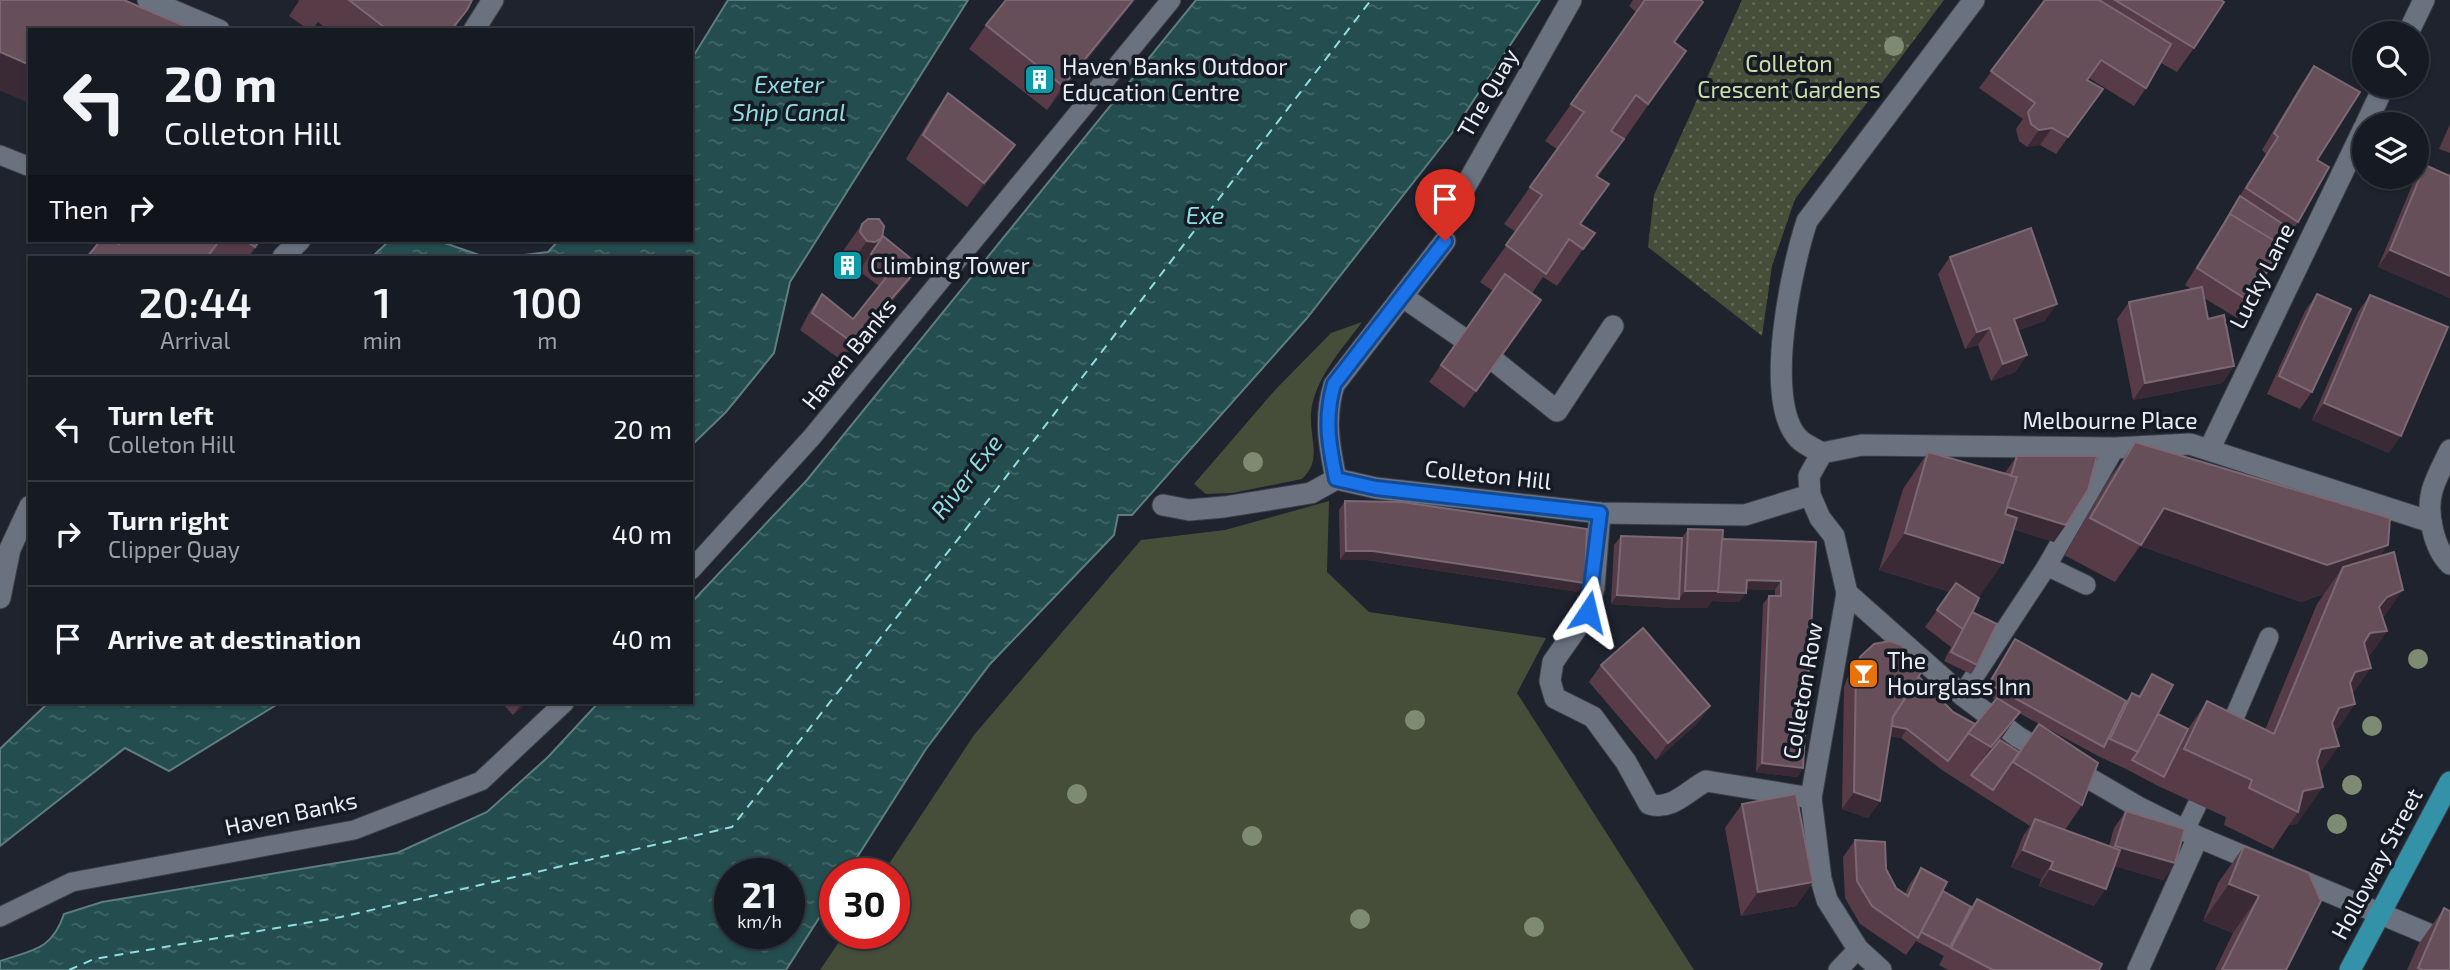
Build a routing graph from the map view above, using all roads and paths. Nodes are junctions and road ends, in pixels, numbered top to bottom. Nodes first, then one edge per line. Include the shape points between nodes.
1 (148, 0) edge
2 (493, 0) edge
3 (1171, 0) edge
4 (1571, 0) edge
5 (1974, 0) edge
6 (2424, 0) edge
7 (2414, 21) edge
8 (214, 28) edge
9 (475, 28) edge
10 (2352, 153) edge
11 (0, 155) edge
12 (28, 166) edge
13 (1451, 212) dead end
14 (1445, 241) dead end
15 (298, 242) edge
16 (284, 256) edge
17 (1403, 297) junction
18 (1613, 326) dead end
19 (1461, 337) edge
20 (1497, 363) edge
21 (2115, 448) junction
22 (2210, 448) junction
23 (2450, 450) edge
24 (1822, 453) junction
25 (1336, 479) junction
26 (1810, 495) junction
27 (1163, 505) dead end
28 (28, 510) edge
29 (1600, 513) junction
30 (2431, 522) junction
31 (2450, 564) edge
32 (693, 568) edge
33 (2045, 569) junction
34 (2086, 586) dead end
35 (1847, 593) junction
36 (0, 597) edge
37 (2269, 637) dead end
38 (1962, 695) junction
39 (563, 704) edge
40 (2218, 756) edge
41 (2450, 782) edge
42 (1811, 798) junction
43 (2197, 805) dead end
44 (2192, 833) junction
45 (2380, 914) junction
46 (0, 917) edge
47 (2450, 943) edge
48 (1858, 949) junction
49 (1838, 970) edge
50 (1881, 970) edge
51 (2138, 970) edge
52 (2350, 970) edge

1 - 8 street
2 - 9 street
3 - 32 lane, Haven Banks via 813,437
4 - 13 street, The Quay
5 - 24 street via 1807,221 1794,260 1780,373 1787,416 1798,438
6 - 7 street
10 - 22 street, Lucky Lane
11 - 12 lane
14 - 17 street
15 - 16 street
17 - 19 street
17 - 25 street via 1334,384 1326,430
18 - 20 street via 1558,411
21 - 22 street, Melbourne Place via 2190,443
21 - 24 street, Melbourne Place via 1862,445
21 - 33 lane
22 - 30 street, Melbourne Place
23 - 30 street via 2431,493
24 - 26 street via 1810,476
25 - 27 street via 1311,493 1224,507 1189,510
25 - 29 street, Colleton Hill via 1376,488
26 - 29 street, Colleton Hill via 1745,514
26 - 35 street via 1834,536
28 - 36 street via 10,549
29 - 42 street via 1588,612 1553,662 1550,681 1555,698 1593,718 1626,762 1649,804 1670,805 1706,781
30 - 31 street
33 - 34 lane
33 - 38 lane
35 - 38 street
35 - 42 street, Colleton Row
37 - 40 lane
38 - 44 street via 2018,737 2081,775
39 - 46 lane, Haven Banks via 481,781 354,830 72,882
41 - 45 main road, Holloway Street
42 - 48 street, Colleton Row via 1824,889
43 - 44 lane
44 - 45 street
44 - 51 street
45 - 47 street
45 - 52 main road, Holloway Street
48 - 49 lane
48 - 50 street, Colleton Row

